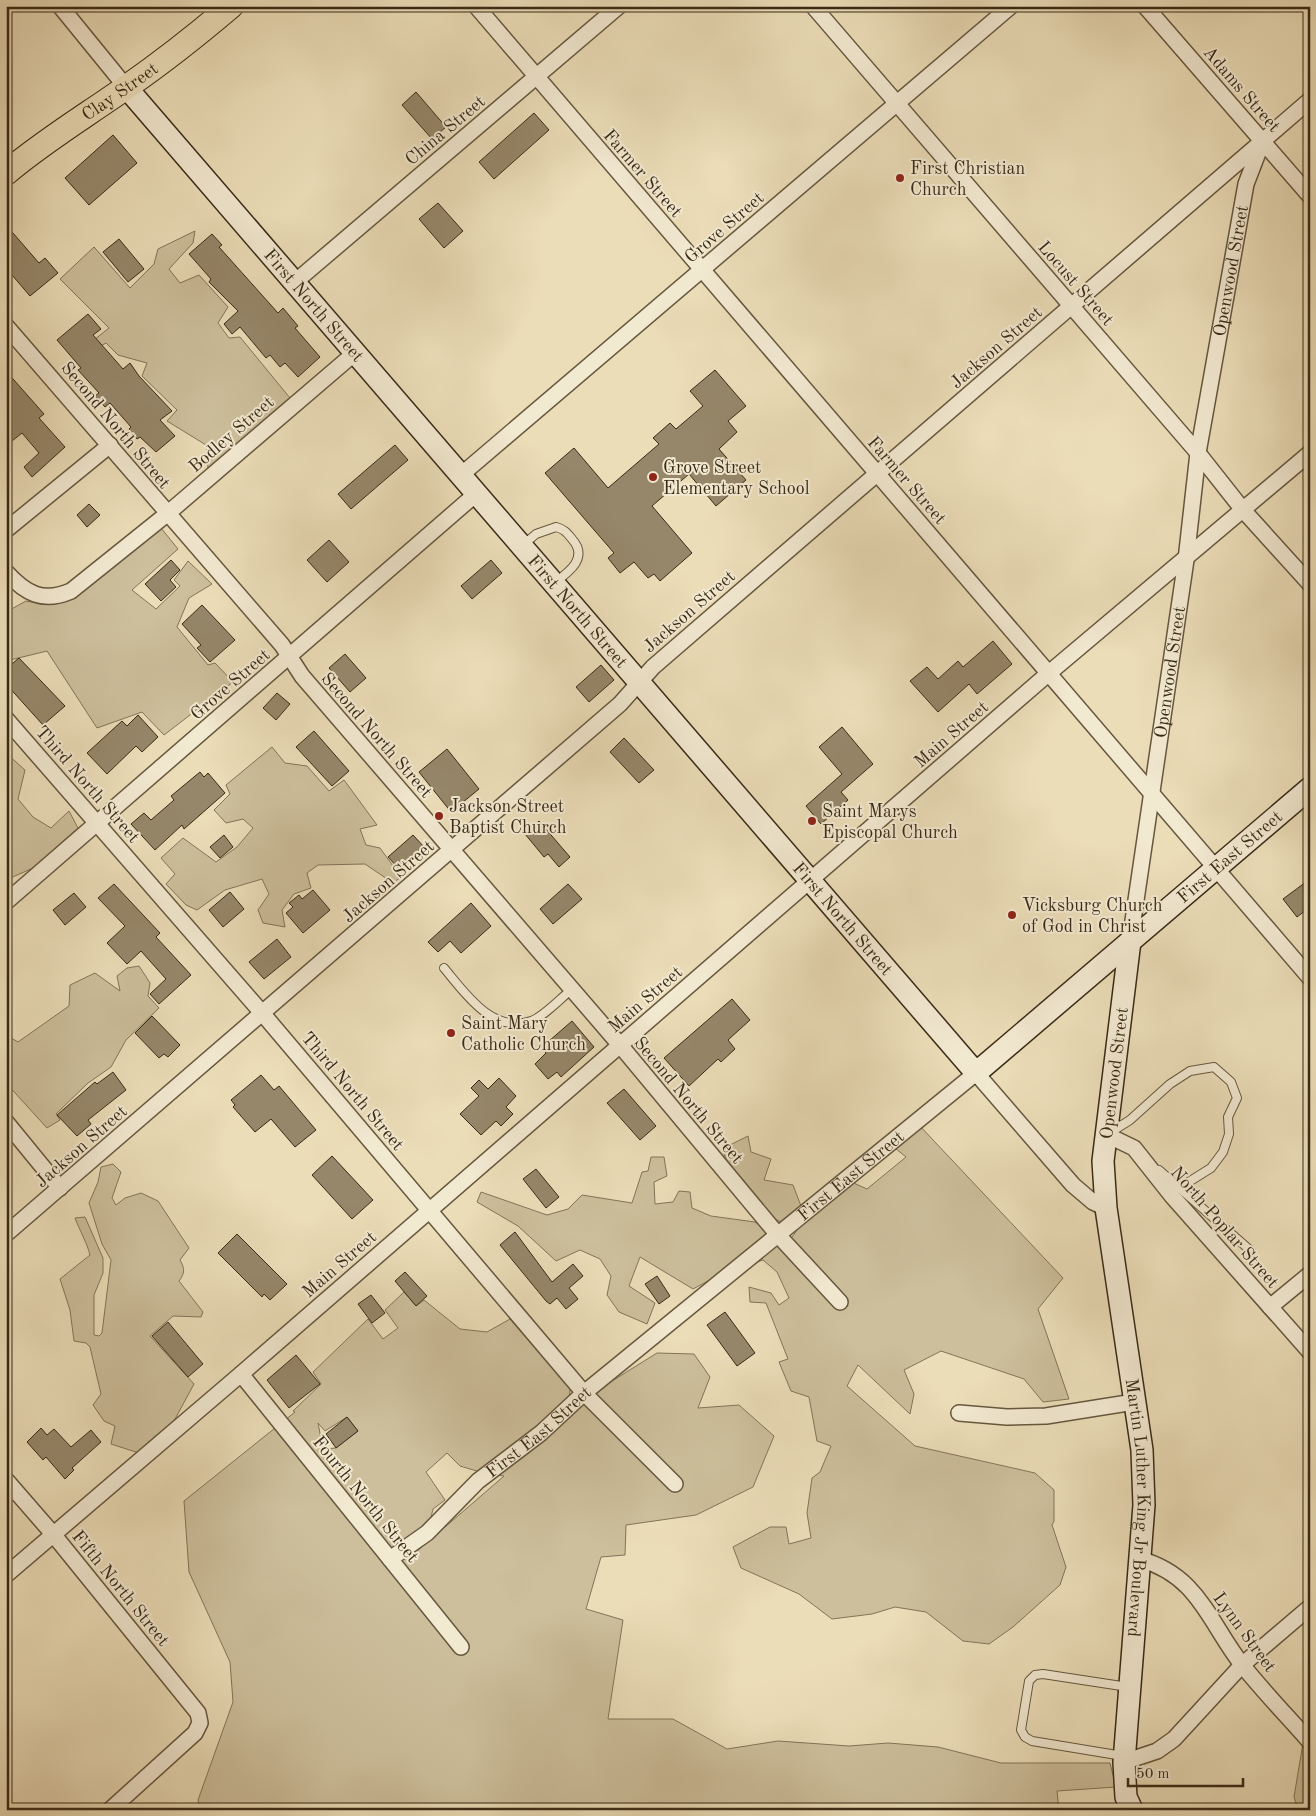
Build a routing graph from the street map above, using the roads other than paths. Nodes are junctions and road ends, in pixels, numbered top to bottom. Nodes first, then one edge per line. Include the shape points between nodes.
1 (60, 6) edge
2 (231, 6) edge
3 (476, 6) edge
4 (619, 6) edge
5 (813, 6) edge
6 (1010, 6) edge
7 (1145, 6) edge
8 (536, 77) junction
9 (126, 87) junction
10 (1310, 100) edge
11 (897, 103) junction
12 (1263, 141) junction
13 (6, 173) edge
14 (1310, 196) edge
15 (702, 270) junction
16 (295, 282) junction
17 (1071, 307) junction
18 (6, 326) edge
19 (356, 352) junction
20 (110, 445) junction
21 (1198, 453) junction
22 (1310, 453) edge
23 (877, 475) junction
24 (461, 476) junction
25 (477, 494) junction
26 (1243, 510) junction
27 (167, 514) junction
28 (6, 530) edge
29 (522, 546) junction
30 (1186, 560) junction
31 (6, 572) edge
32 (554, 583) junction
33 (1310, 584) edge
34 (290, 658) junction
35 (1050, 673) junction
36 (639, 683) junction
37 (6, 719) edge
38 (1310, 788) edge
39 (1151, 794) junction
40 (98, 823) junction
41 (452, 850) junction
42 (1215, 870) junction
43 (812, 881) junction
44 (6, 902) edge
45 (1130, 941) junction
46 (444, 968) dead end
47 (1310, 978) edge
48 (571, 990) junction
49 (263, 1014) junction
50 (620, 1045) junction
51 (976, 1073) junction
52 (6, 1122) edge
53 (1107, 1134) junction
54 (1134, 1148) junction
55 (60, 1188) junction
56 (1179, 1188) junction
57 (1106, 1208) junction
58 (430, 1209) junction
59 (6, 1234) edge
60 (778, 1235) junction
61 (1251, 1251) dead end
62 (1310, 1274) edge
63 (840, 1302) dead end
64 (1270, 1308) junction
65 (1310, 1352) edge
66 (242, 1374) junction
67 (584, 1392) junction
68 (1134, 1402) junction
69 (959, 1412) dead end
70 (6, 1480) edge
71 (674, 1484) dead end
72 (53, 1534) junction
73 (390, 1559) junction
74 (1139, 1559) junction
75 (6, 1575) edge
76 (1310, 1607) edge
77 (461, 1647) dead end
78 (1242, 1665) junction
79 (1130, 1687) junction
80 (1310, 1742) edge
81 (1124, 1759) junction
82 (110, 1810) edge
83 (1132, 1810) edge

1 - 9 street, First North Street
2 - 9 main road, Clay Street
3 - 8 street, Farmer Street
4 - 8 street, China Street
5 - 11 street, Locust Street
6 - 11 street, Grove Street
7 - 12 street, Adams Street
8 - 15 street, Farmer Street
8 - 16 street, China Street
9 - 13 main road, Clay Street via 69,124
9 - 16 street, First North Street
10 - 12 street, Jackson Street
11 - 15 street, Grove Street
11 - 17 street, Locust Street
12 - 14 street, Adams Street
12 - 17 street, Jackson Street
12 - 21 street, Openwood Street via 1246,184
15 - 23 street, Farmer Street
15 - 24 street, Grove Street
16 - 19 street, First North Street
17 - 21 street, Locust Street
17 - 23 street, Jackson Street
18 - 20 street, Second North Street
19 - 24 street, First North Street
19 - 27 street, Bodley Street
20 - 27 street, Second North Street
20 - 28 street
21 - 26 street, Locust Street
21 - 30 street, Openwood Street
22 - 26 street, Main Street
23 - 35 street, Farmer Street
23 - 36 street, Jackson Street via 653,666
24 - 25 street, First North Street
25 - 29 street, First North Street
25 - 34 street, Grove Street
26 - 30 street, Main Street
26 - 33 street, Locust Street
27 - 31 street, Bodley Street via 87,580 56,597 39,597
27 - 34 street, Second North Street
29 - 32 street, First North Street
29 - 32 lane via 536,534 556,527 563,529 576,544 580,554 577,562 571,571
30 - 35 street, Main Street
30 - 39 street, Openwood Street
32 - 36 street, First North Street
34 - 40 street, Grove Street
34 - 41 street, Second North Street
35 - 39 street, Farmer Street
35 - 43 street, Main Street
36 - 41 street, Jackson Street via 620,704
36 - 43 street, First North Street
37 - 40 street, Third North Street
38 - 42 street, First East Street
39 - 42 street, Farmer Street
39 - 45 street, Openwood Street
40 - 44 street, Grove Street
40 - 49 street, Third North Street
41 - 48 street, Second North Street
41 - 49 street, Jackson Street
42 - 45 street, First East Street
42 - 47 street, Farmer Street
43 - 50 street, Main Street
43 - 51 street, First North Street
45 - 51 street, First East Street
45 - 53 street, Openwood Street
46 - 48 lane via 480,1010 499,1020 515,1023 532,1021
48 - 50 street, Second North Street
49 - 55 street, Jackson Street
49 - 58 street, Third North Street
50 - 58 street, Main Street
50 - 60 street, Second North Street
51 - 57 street, First North Street via 1074,1185 1093,1202
51 - 60 street, First East Street
52 - 55 street
53 - 54 street, North Poplar Street
53 - 56 lane via 1130,1120 1170,1084 1190,1071 1214,1067 1231,1082 1238,1098 1228,1117 1229,1134 1223,1152 1211,1168
53 - 57 street, Openwood Street via 1103,1161
54 - 56 lane
54 - 64 street, North Poplar Street
55 - 59 street, Jackson Street
56 - 61 lane
57 - 68 street, Martin Luther King Jr Boulevard
58 - 66 street, Main Street
58 - 67 street, Third North Street
60 - 63 street, Second North Street
60 - 67 street, First East Street
62 - 64 street
64 - 65 street, North Poplar Street
66 - 72 street, Main Street
66 - 73 street, Fourth North Street
67 - 71 street, Third North Street
67 - 73 street, First East Street via 542,1433 478,1481 427,1532
68 - 69 street via 1046,1416 1007,1417
68 - 74 street, Martin Luther King Jr Boulevard via 1144,1479
70 - 72 street, Fifth North Street
72 - 75 street, Main Street
72 - 82 street, Fifth North Street via 198,1713 200,1723 195,1733
73 - 77 street, Fourth North Street
74 - 78 street, Lynn Street via 1157,1564 1186,1583
74 - 79 street, Martin Luther King Jr Boulevard
76 - 78 street
78 - 80 street, Lynn Street
78 - 81 street via 1174,1739 1157,1750
79 - 81 street, Martin Luther King Jr Boulevard
79 - 81 lane via 1035,1675 1029,1681 1021,1730 1032,1741
81 - 83 street, Martin Luther King Jr Boulevard via 1126,1796

